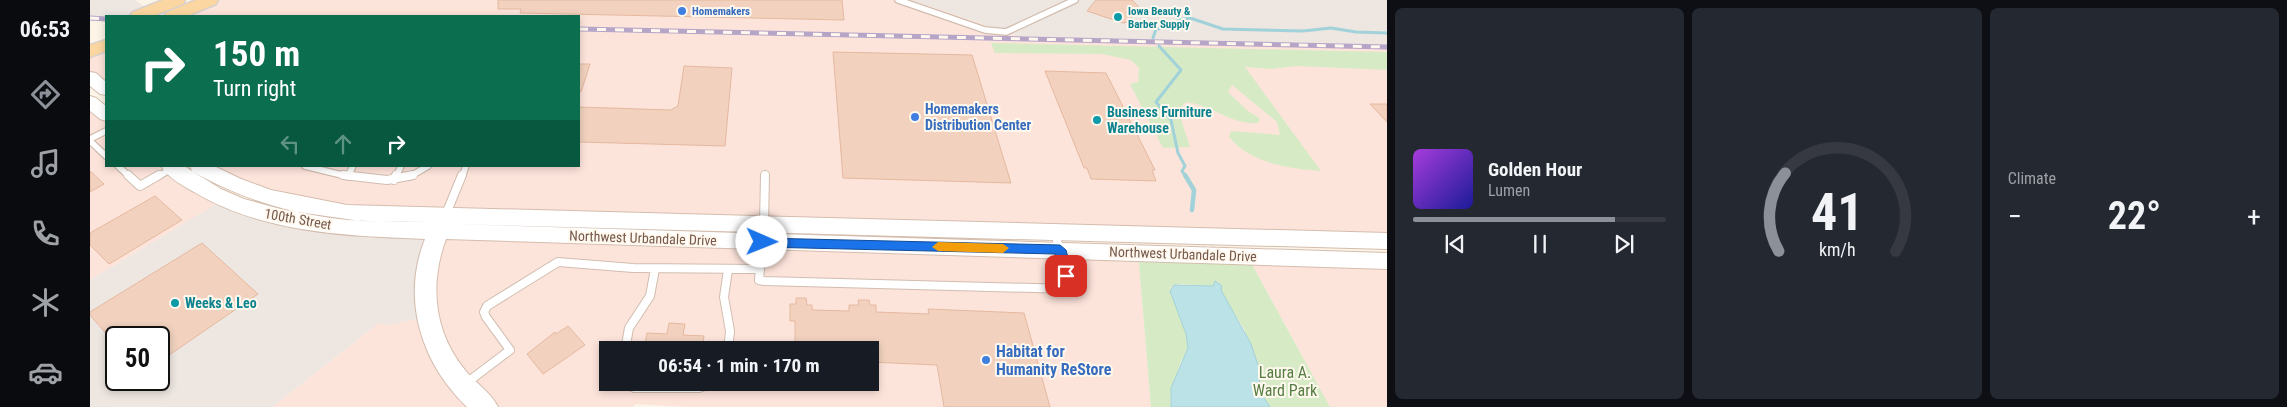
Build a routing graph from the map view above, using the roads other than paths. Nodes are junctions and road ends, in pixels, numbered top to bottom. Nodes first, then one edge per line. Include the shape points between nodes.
1 (177, 0) edge
2 (210, 0) edge
3 (898, 0) edge
4 (1075, 0) edge
5 (141, 15) edge
6 (175, 15) edge
7 (105, 30) edge
8 (90, 37) edge
9 (105, 45) edge
10 (90, 52) edge
11 (90, 77) edge
12 (105, 89) edge
13 (90, 102) edge
14 (105, 114) edge
15 (105, 132) edge
16 (90, 140) edge
17 (105, 155) edge
18 (119, 167) edge
19 (172, 167) edge
20 (201, 167) edge
21 (310, 167) edge
22 (352, 167) edge
23 (400, 167) edge
24 (427, 167) edge
25 (466, 167) edge
26 (764, 175) dead end
27 (348, 176) junction
28 (394, 180) junction
29 (442, 224) junction
30 (762, 233) junction
31 (1057, 241) junction
32 (1387, 242) edge
33 (1387, 261) edge
34 (655, 268) junction
35 (760, 269) junction
36 (728, 270) junction
37 (626, 341) edge
38 (729, 341) edge
39 (463, 386) junction
40 (485, 407) edge

1 - 5 main road
2 - 6 main road
3 - 4 lane via 984,30 1006,32
7 - 8 main road
9 - 10 main road
11 - 12 main road
13 - 14 main road
15 - 16 lane
16 - 17 lane
18 - 19 lane via 140,186
19 - 29 main road, 100th Street via 202,190 263,214 361,229
20 - 29 main road, 100th Street via 253,192 298,204
21 - 27 lane
22 - 27 lane
23 - 28 lane
24 - 28 lane via 415,177
25 - 29 lane
26 - 30 lane
27 - 28 lane
29 - 30 main road, Northwest Urbandale Drive
29 - 39 main road via 428,260 427,317 433,340
30 - 31 main road, Northwest Urbandale Drive
30 - 35 lane
31 - 32 main road, Northwest Urbandale Drive
31 - 33 main road, Northwest Urbandale Drive
31 - 35 lane via 1070,289 764,281 759,280
34 - 36 lane
34 - 37 lane via 650,296 629,328
34 - 39 lane via 558,262 487,306 486,317 510,350
35 - 36 lane
36 - 38 lane via 724,296
39 - 40 main road

